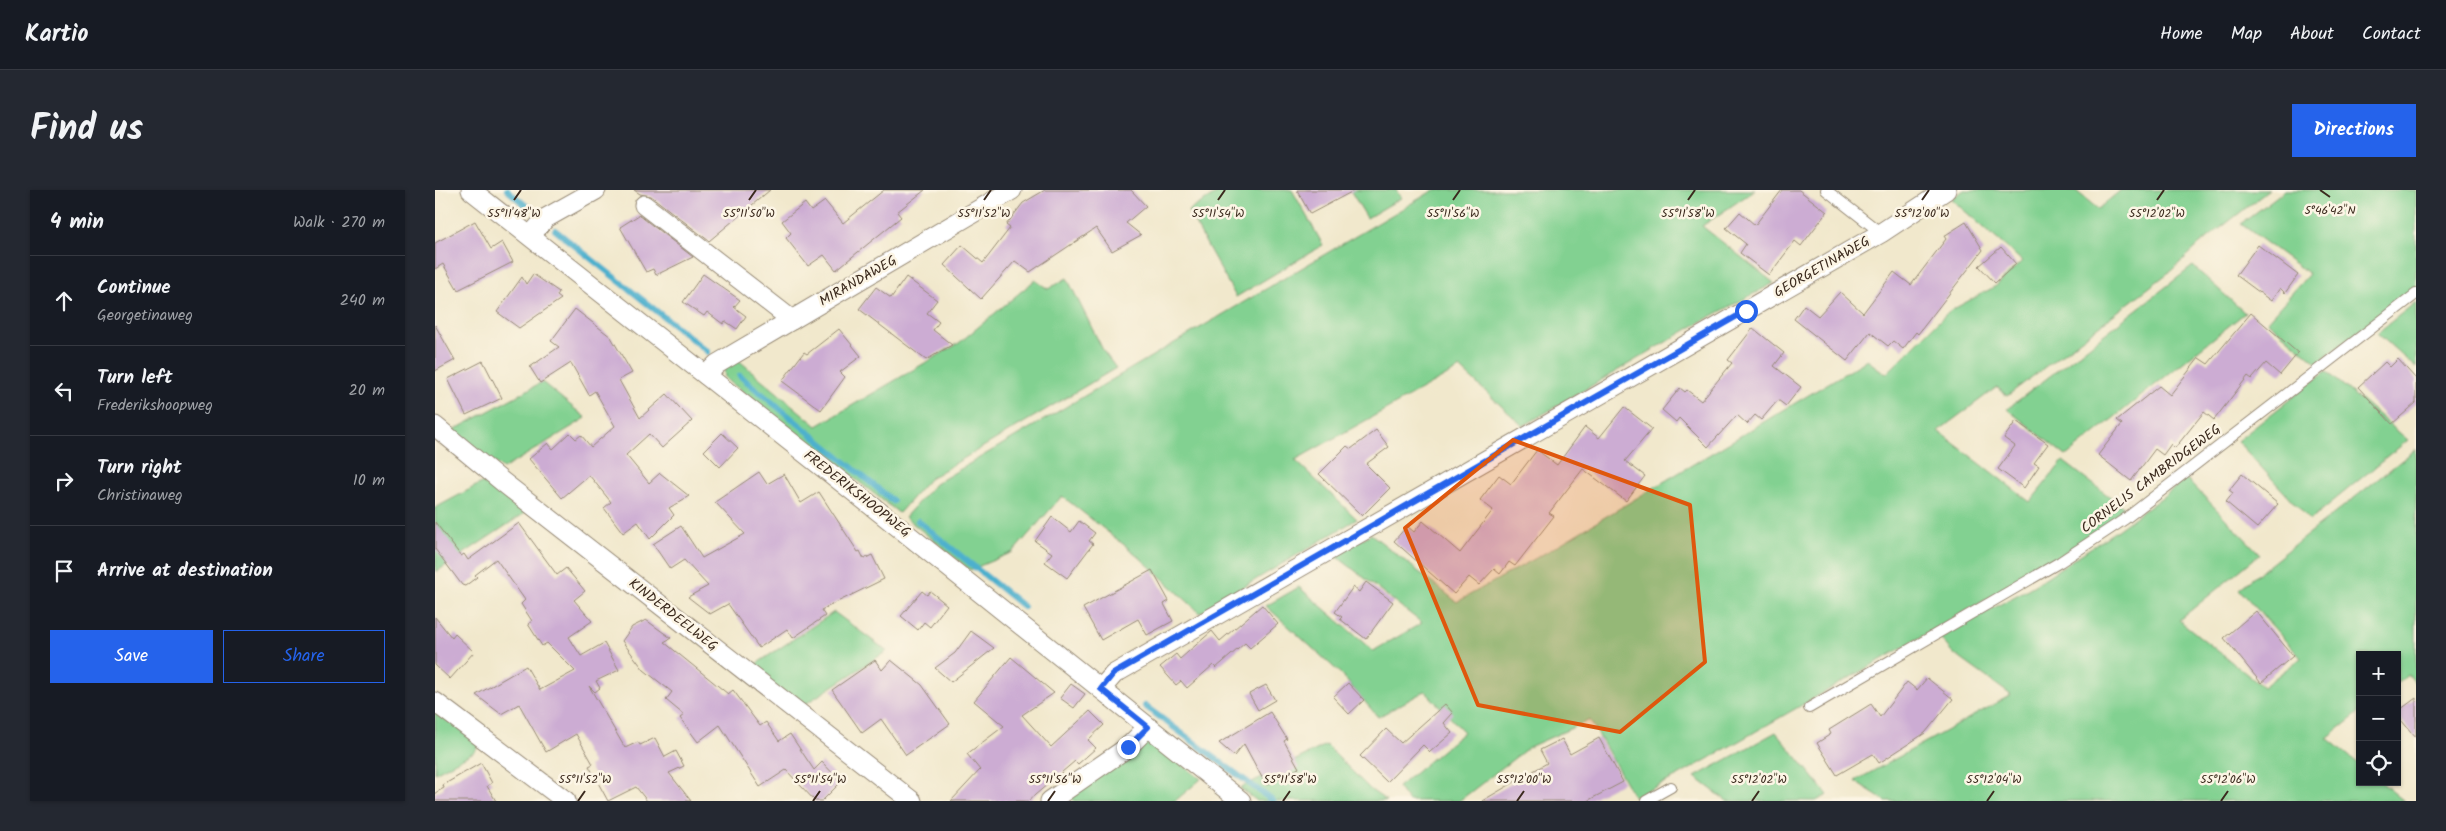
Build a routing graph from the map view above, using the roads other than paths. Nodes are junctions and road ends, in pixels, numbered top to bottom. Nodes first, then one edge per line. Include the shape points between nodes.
1 (471, 190) edge
2 (597, 190) edge
3 (1012, 190) edge
4 (1826, 190) edge
5 (1946, 190) edge
6 (644, 204) dead end
7 (1881, 233) junction
8 (530, 236) junction
9 (2416, 294) edge
10 (792, 320) junction
11 (706, 375) junction
12 (435, 426) edge
13 (1101, 689) junction
14 (435, 702) edge
15 (1809, 708) dead end
16 (1148, 727) junction
17 (1671, 787) dead end
18 (566, 801) edge
19 (912, 801) edge
20 (1050, 801) edge
21 (1241, 801) edge
22 (1646, 801) edge

1 - 8 street, FREDERIKSHOOPWEG
2 - 8 street via 547,218
3 - 10 street, MIRANDAWEG
4 - 7 lane
5 - 7 street, GEORGETINAWEG
6 - 10 street
7 - 13 street, GEORGETINAWEG via 1113,674
8 - 11 street, FREDERIKSHOOPWEG
9 - 15 lane, CORNELIS CAMBRIDGEWEG via 2125,519 2060,562
10 - 11 street, MIRANDAWEG via 717,364
11 - 13 street, FREDERIKSHOOPWEG
12 - 19 street, KINDERDEELWEG via 503,483
13 - 16 street, FREDERIKSHOOPWEG
14 - 18 street
16 - 20 street via 1128,747
16 - 21 street, FREDERIKSHOOPWEG
17 - 22 lane

